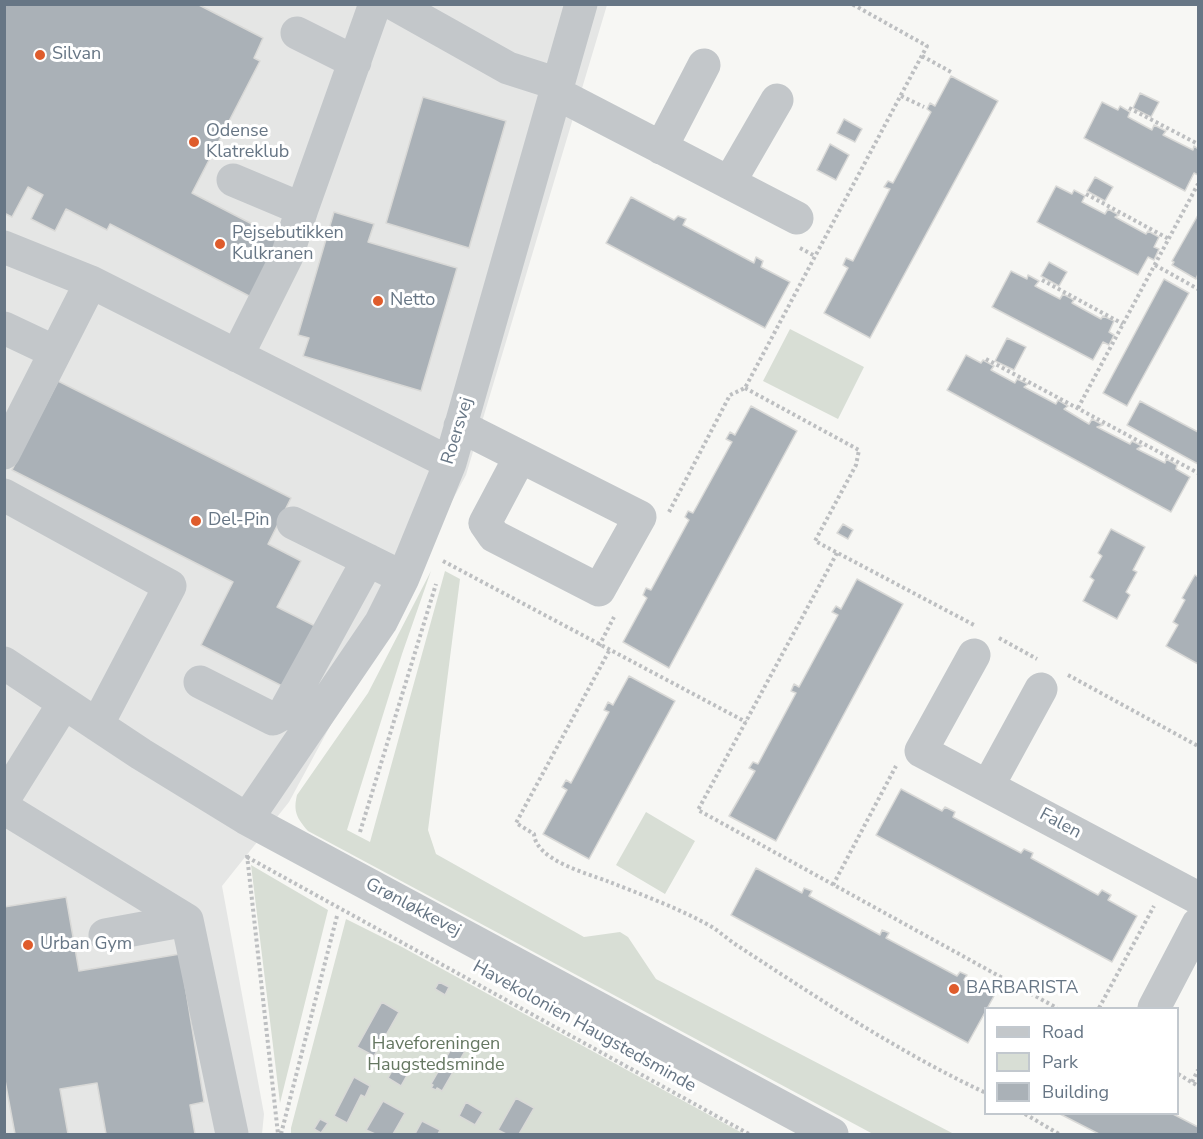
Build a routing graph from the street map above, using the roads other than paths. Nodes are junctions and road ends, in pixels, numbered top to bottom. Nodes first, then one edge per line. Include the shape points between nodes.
1 (375, 4) edge
2 (394, 4) edge
3 (581, 4) edge
4 (297, 33) dead end
5 (355, 62) junction
6 (704, 65) dead end
7 (557, 88) junction
8 (777, 100) dead end
9 (661, 148) junction
10 (233, 180) dead end
11 (729, 183) junction
12 (302, 209) junction
13 (796, 218) dead end
14 (4, 247) edge
15 (91, 282) junction
16 (4, 328) edge
17 (55, 352) junction
18 (237, 356) junction
19 (460, 426) junction
20 (4, 453) edge
21 (520, 457) junction
22 (450, 463) junction
23 (4, 495) edge
24 (293, 523) dead end
25 (368, 560) junction
26 (403, 578) junction
27 (983, 640) road end
28 (4, 663) edge
29 (1049, 675) road end
30 (200, 682) dead end
31 (64, 703) junction
32 (97, 725) junction
33 (988, 786) junction
34 (4, 799) edge
35 (4, 808) edge
36 (247, 819) junction
37 (1198, 898) edge
38 (187, 920) junction
39 (1198, 924) edge
40 (105, 935) dead end
41 (1155, 1007) edge
42 (232, 1134) edge
43 (832, 1134) edge

1 - 5 street
2 - 7 street via 508,68
3 - 7 street, Roersvej
4 - 5 street
5 - 12 street
6 - 9 street
7 - 9 street
7 - 19 street, Roersvej
8 - 11 street
9 - 11 street
10 - 12 street
11 - 13 street
12 - 18 street via 287,256
14 - 15 street
15 - 17 street
15 - 18 street
16 - 17 street
17 - 20 street
18 - 22 street
19 - 21 street
19 - 22 street, Roersvej
21 - 21 street via 640,517 600,590 494,536 485,523
22 - 26 street, Roersvej
23 - 32 street via 170,586
24 - 25 street
25 - 26 street
25 - 30 street via 284,713 273,719
26 - 36 street, Roersvej via 381,622
27 - 33 street, Falen via 910,757
28 - 31 street, Grønløkkevej
29 - 33 street
31 - 32 street, Grønløkkevej
31 - 34 street
32 - 36 street, Grønløkkevej
33 - 37 street, Falen
35 - 38 street
36 - 43 street, Grønløkkevej
38 - 40 street
38 - 42 street
39 - 41 street

